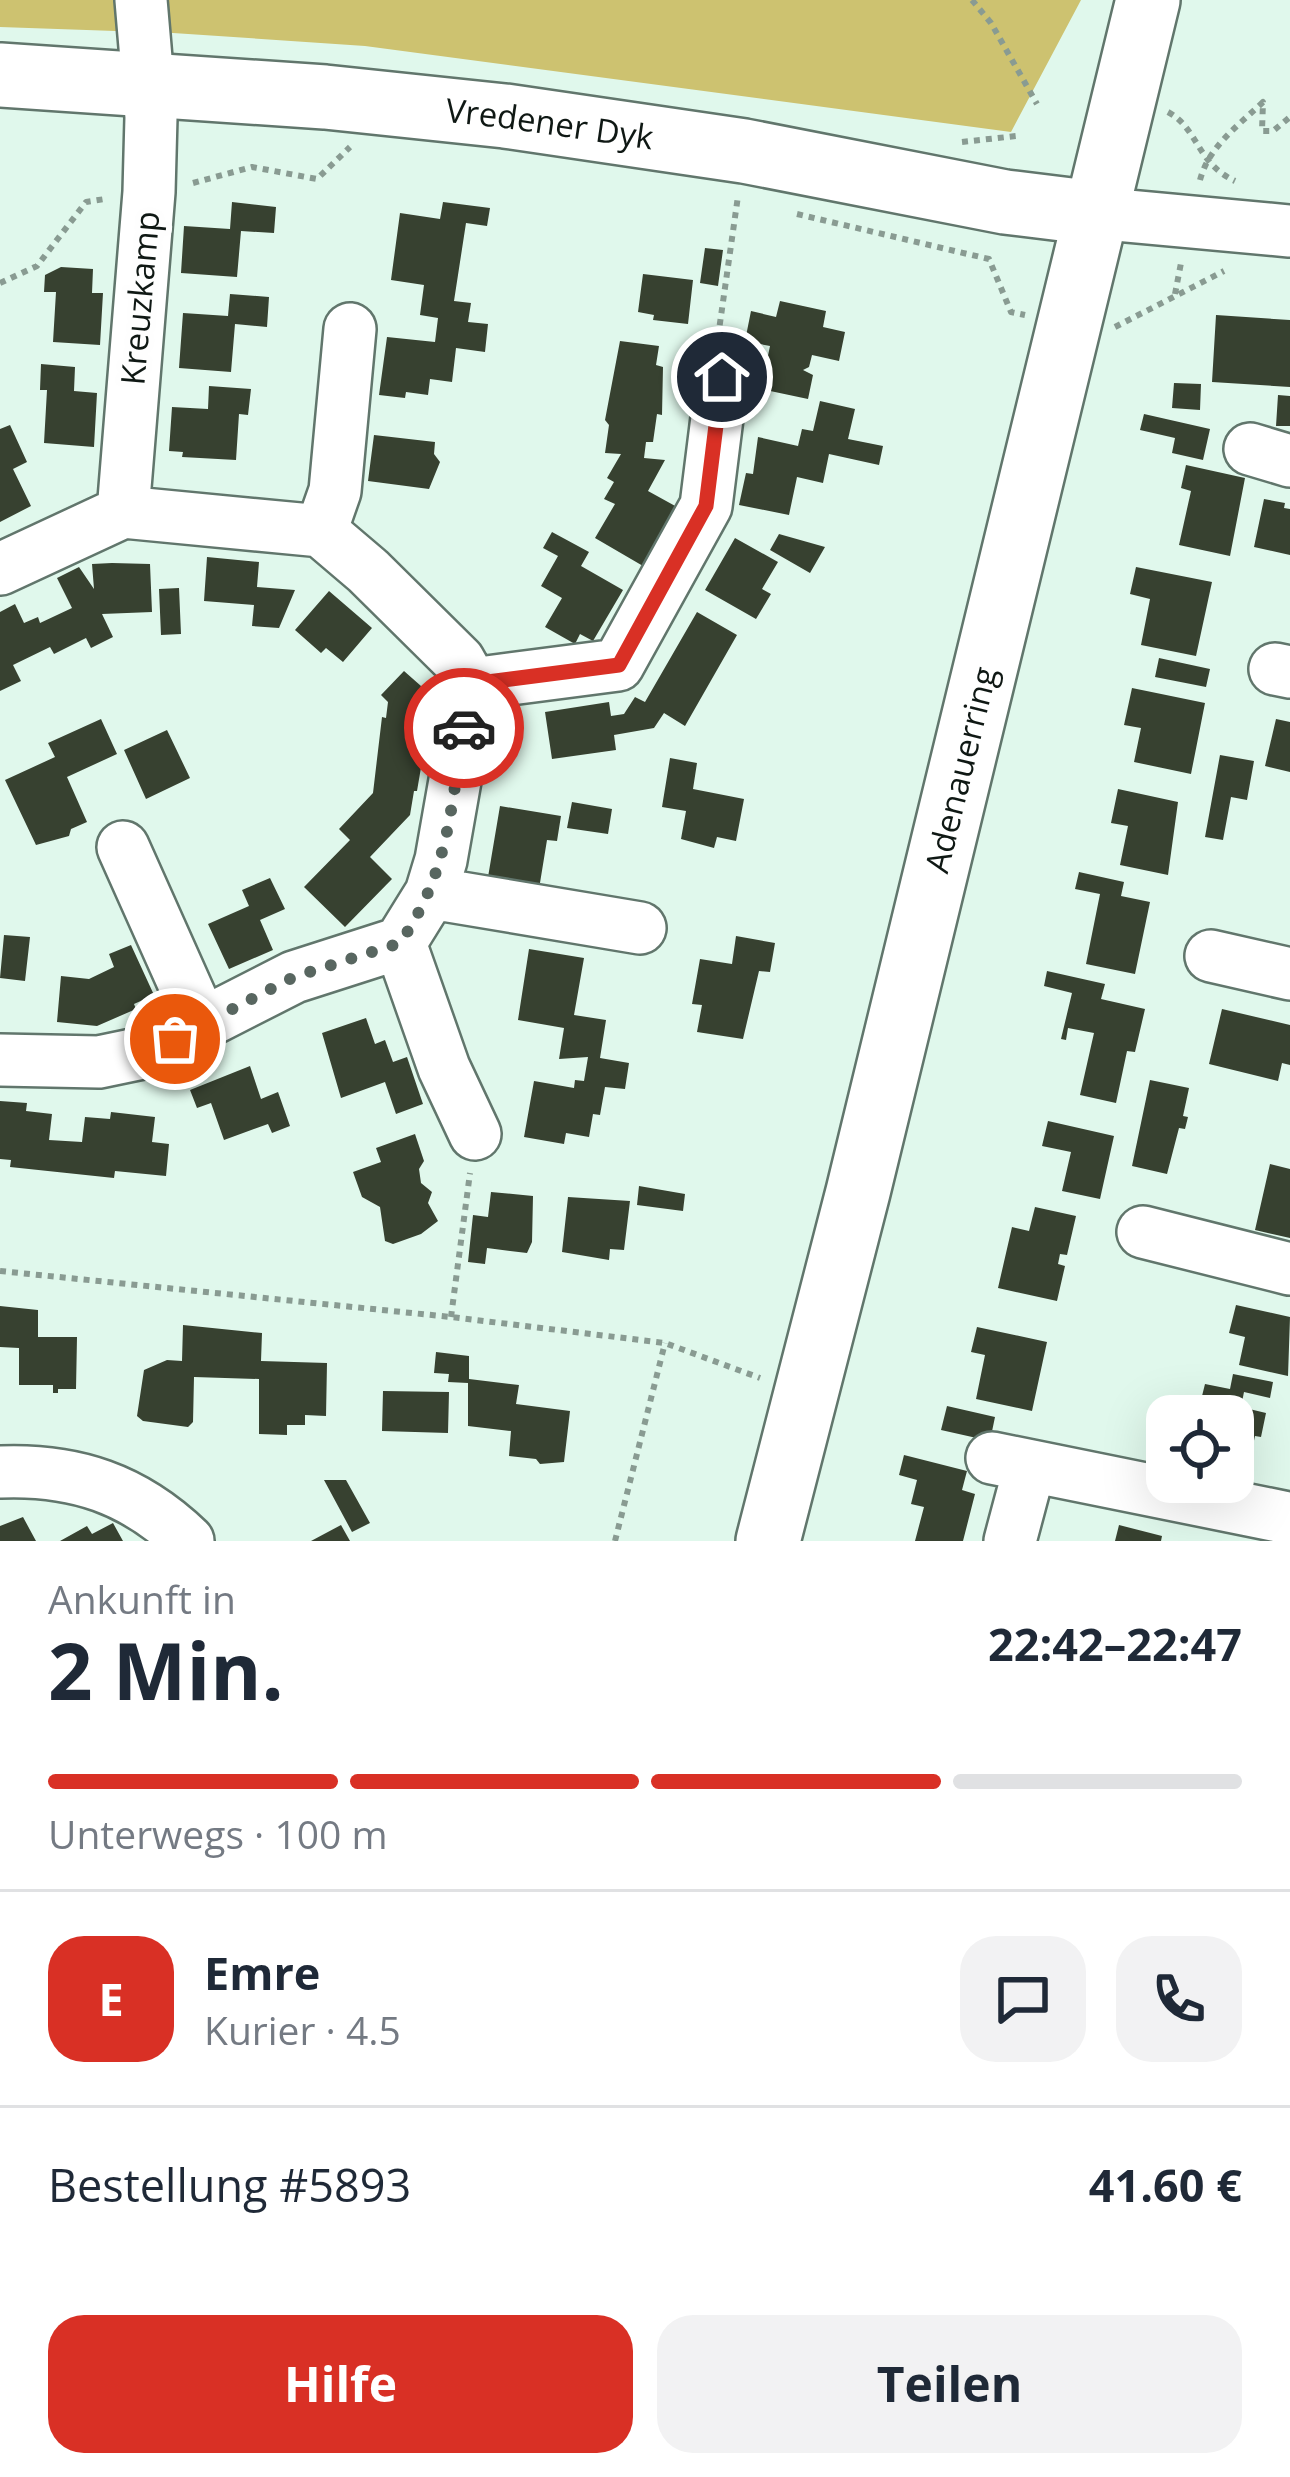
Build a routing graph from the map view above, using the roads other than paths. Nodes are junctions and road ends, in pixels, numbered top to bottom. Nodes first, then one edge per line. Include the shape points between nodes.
1 (141, 0) edge
2 (1148, 0) edge
3 (0, 75) edge
4 (148, 85) junction
5 (1095, 213) junction
6 (1290, 231) edge
7 (350, 329) dead end
8 (722, 377) road end
9 (123, 512) junction
10 (321, 531) junction
11 (0, 569) edge
12 (472, 684) junction
13 (123, 847) dead end
14 (431, 893) junction
15 (640, 928) dead end
16 (400, 943) junction
17 (1211, 956) dead end
18 (1290, 974) edge
19 (203, 1026) junction
20 (0, 1060) edge
21 (475, 1134) road end
22 (1143, 1232) dead end
23 (1290, 1269) edge
24 (0, 1472) edge
25 (1287, 1523) edge
26 (188, 1541) edge
27 (768, 1541) edge
28 (1010, 1541) edge

1 - 4 street, Kreuzkamp
2 - 5 main road, Adenauerring
3 - 4 main road, Vredener Dyk
4 - 5 main road, Vredener Dyk via 505,116
4 - 9 street, Kreuzkamp via 170,188
5 - 6 street
5 - 27 main road, Adenauerring via 1040,318 864,1169
7 - 10 street via 335,490
8 - 12 street via 706,506 619,665
9 - 10 street
9 - 11 street
10 - 12 street via 459,661
12 - 14 street
13 - 19 street
14 - 15 street
14 - 16 street
16 - 19 street via 294,977
16 - 21 street
17 - 18 street
19 - 20 street via 147,1052 100,1062
22 - 23 street
24 - 26 street via 56,1472 104,1485 162,1516
25 - 28 street via 1011,1462

